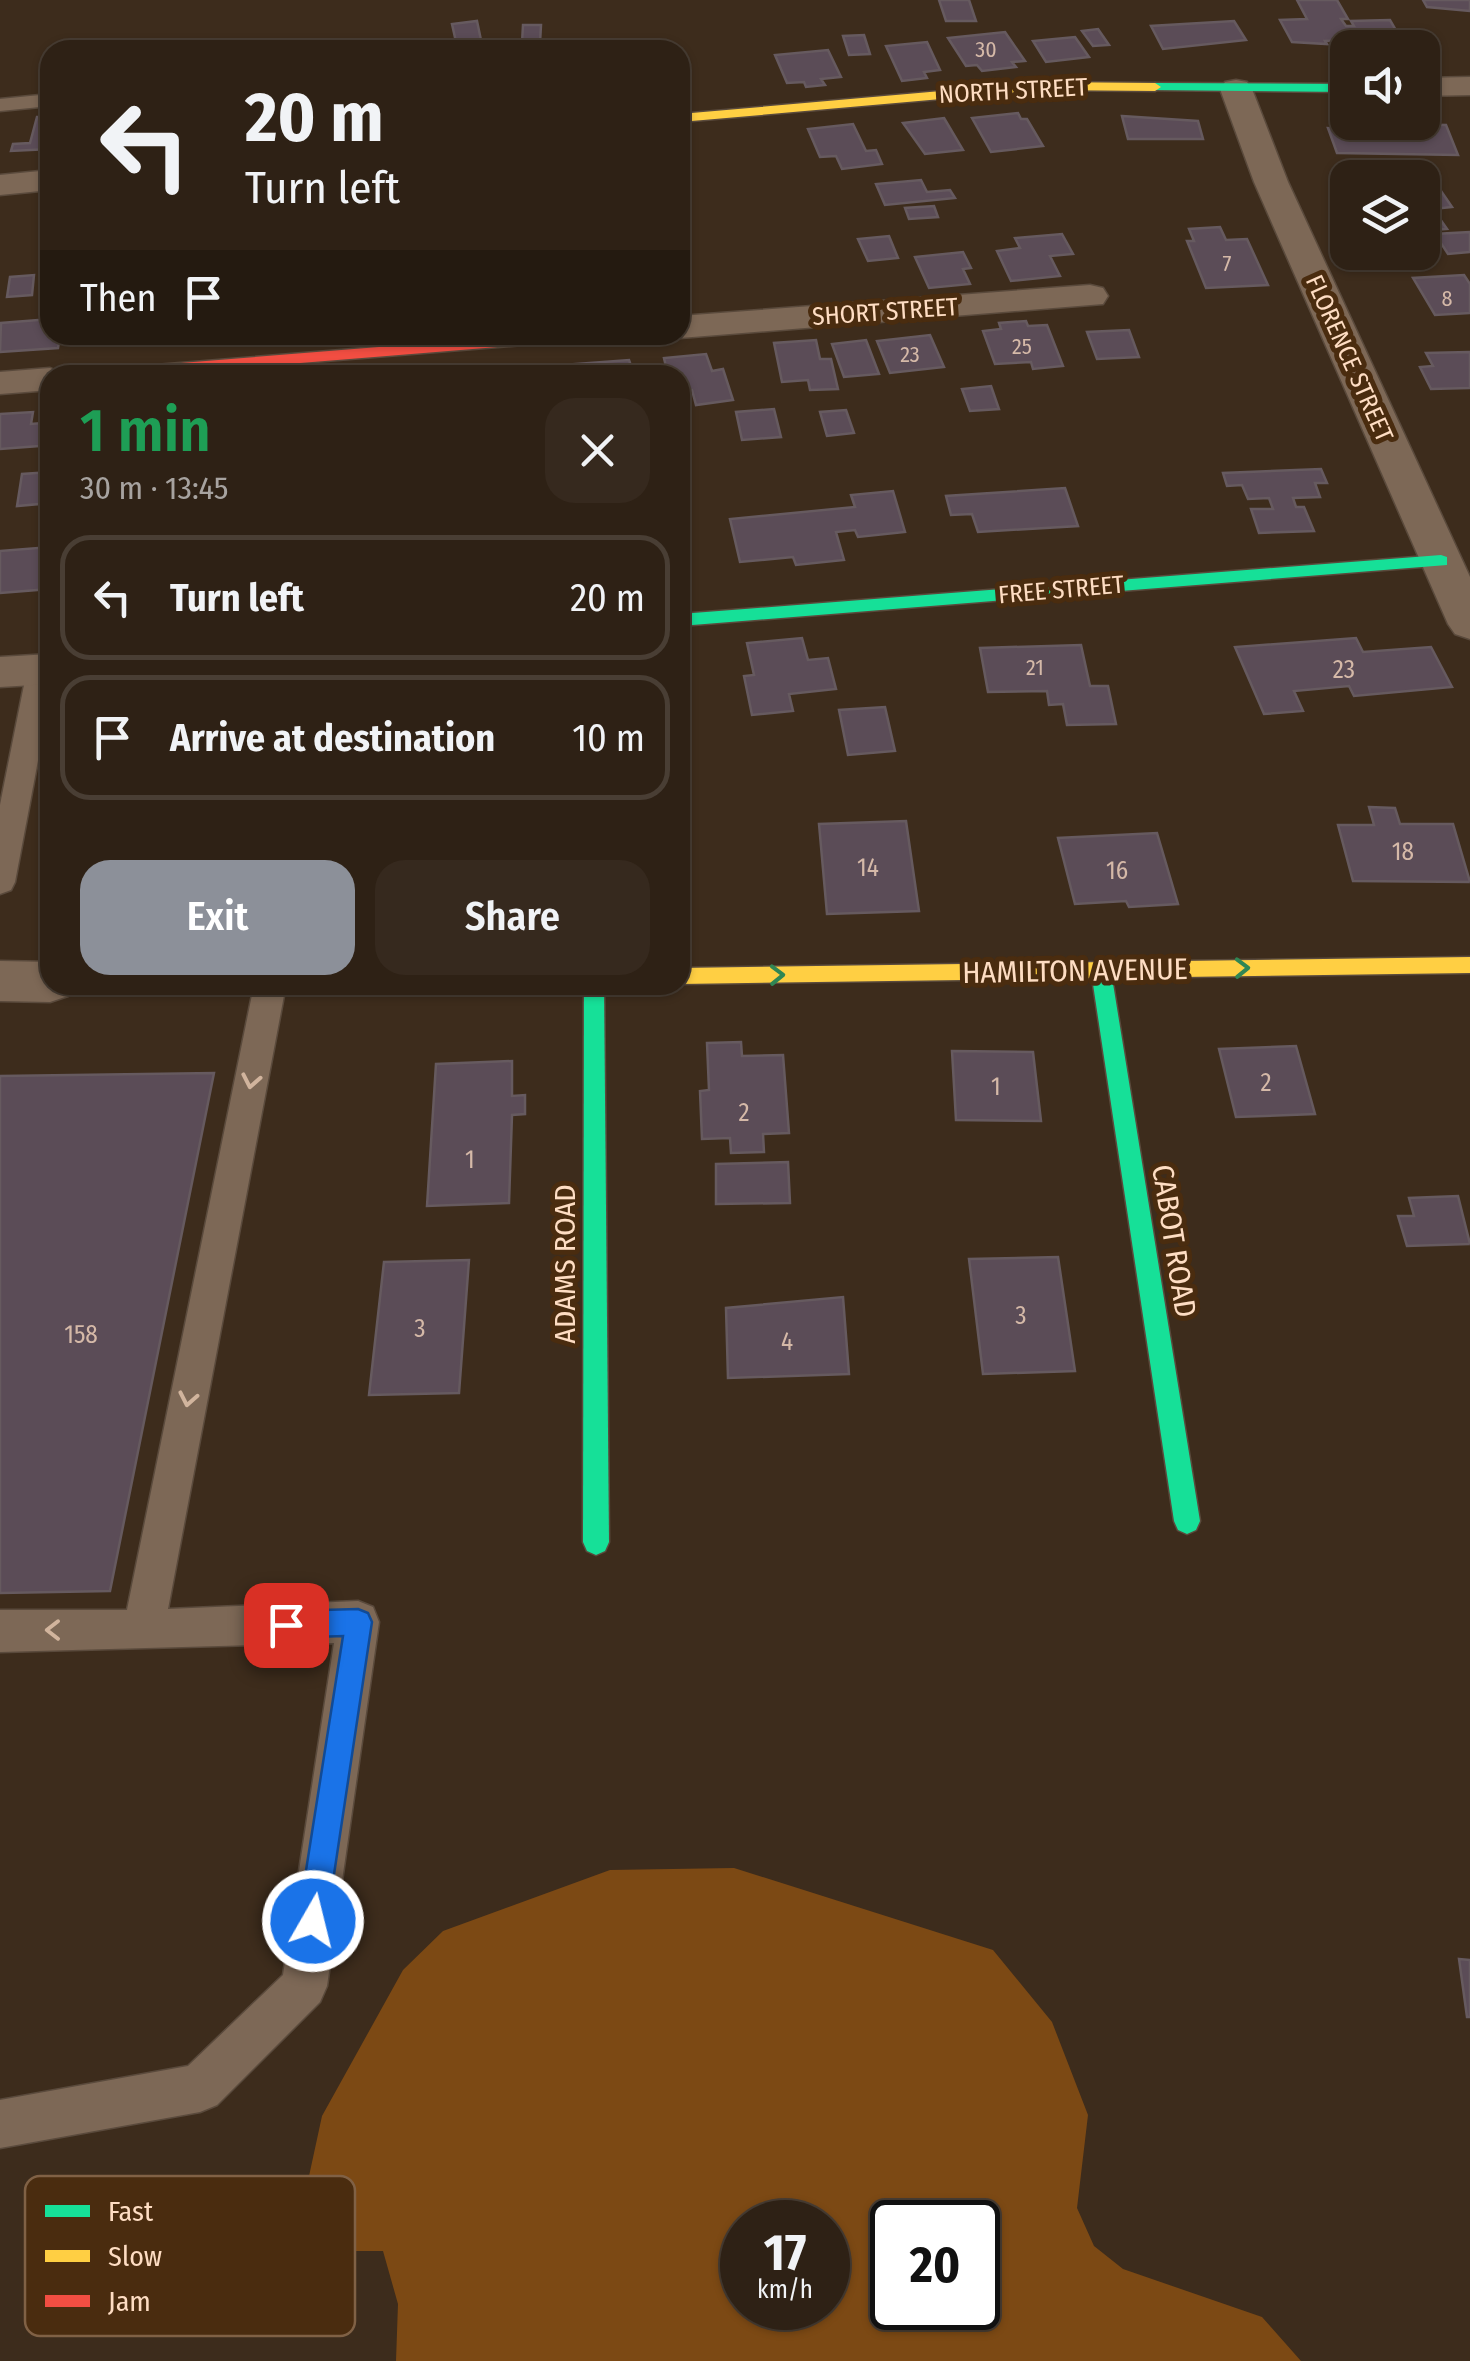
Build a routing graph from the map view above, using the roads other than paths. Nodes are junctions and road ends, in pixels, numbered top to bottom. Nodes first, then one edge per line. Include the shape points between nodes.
1 (1470, 86) edge
2 (1440, 87) edge
3 (1330, 88) edge
4 (1236, 89) junction
5 (40, 101) edge
6 (0, 105) edge
7 (690, 117) edge
8 (40, 181) edge
9 (0, 185) edge
10 (1090, 296) dead end
11 (690, 326) edge
12 (462, 345) edge
13 (216, 365) edge
14 (40, 379) edge
15 (0, 383) edge
16 (1441, 561) junction
17 (690, 619) edge
18 (1470, 624) edge
19 (30, 670) edge
20 (0, 882) edge
21 (1470, 965) edge
22 (1101, 970) junction
23 (690, 976) edge
24 (0, 982) edge
25 (40, 982) edge
26 (268, 995) edge
27 (594, 995) edge
28 (1187, 1520) dead end
29 (596, 1542) dead end
30 (143, 1630) junction
31 (0, 1631) edge
32 (0, 2124) edge

1 - 2 street
3 - 4 street, NORTH STREET
4 - 7 street, NORTH STREET via 1045,86
4 - 16 street, FLORENCE STREET
5 - 6 lane
8 - 9 street
10 - 11 street, SHORT STREET
12 - 13 street
14 - 15 street
16 - 17 street, FREE STREET
16 - 18 street, FLORENCE STREET
19 - 20 lane
22 -> 21 street, HAMILTON AVENUE
23 -> 22 street, HAMILTON AVENUE
22 - 28 street, CABOT ROAD
24 - 25 street
26 -> 30 lane
27 - 29 street, ADAMS ROAD
30 -> 31 lane
30 - 32 lane via 358,1622 304,1986 200,2088

